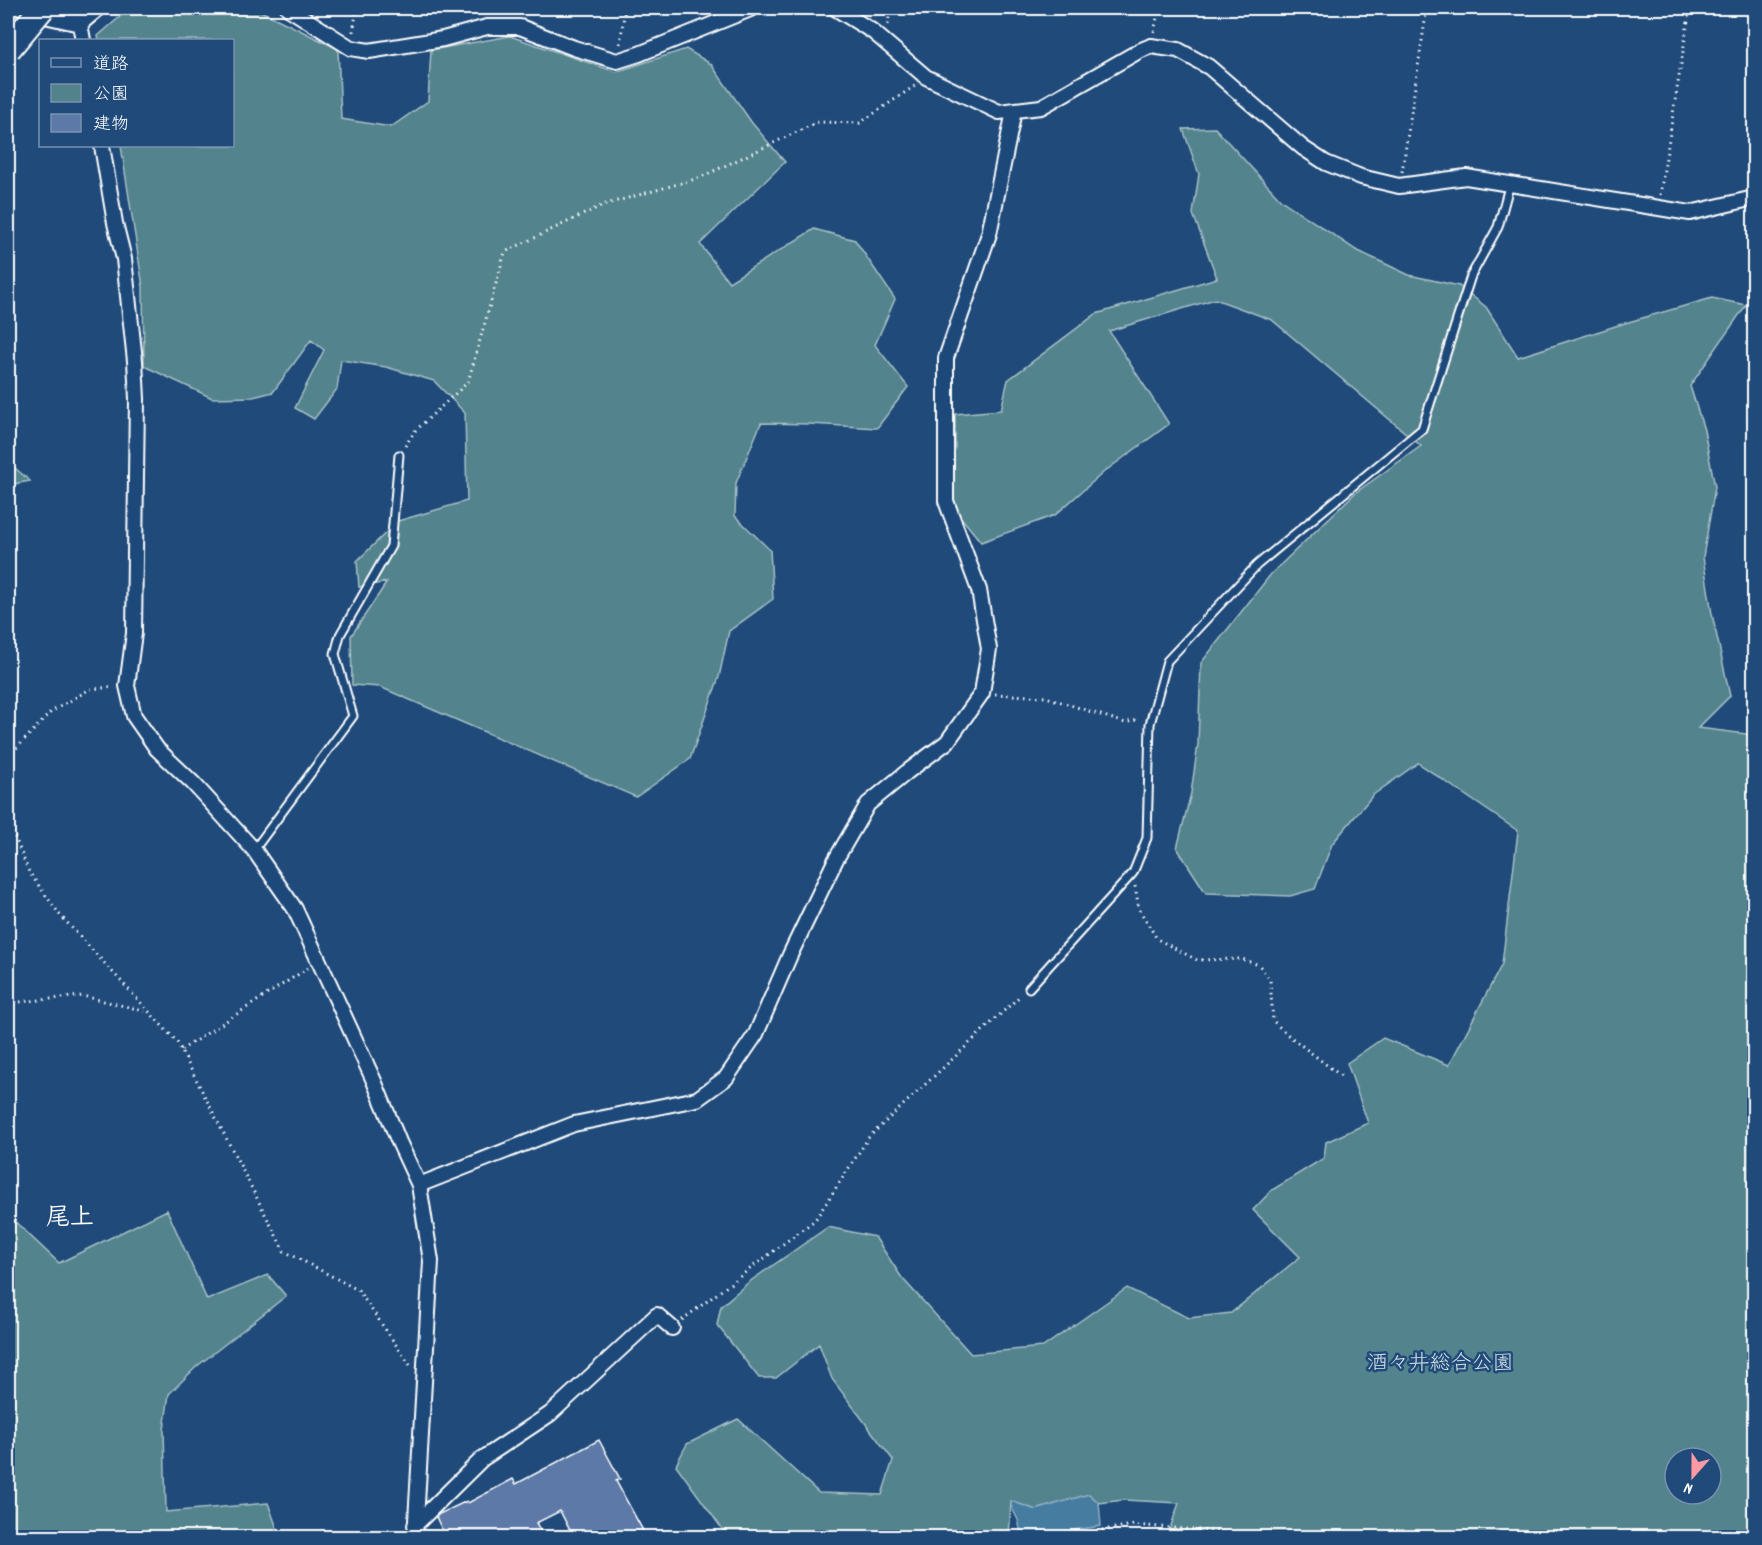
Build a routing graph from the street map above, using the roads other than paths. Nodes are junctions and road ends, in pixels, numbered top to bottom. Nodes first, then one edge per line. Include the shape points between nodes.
1 (9, 8) edge
2 (42, 8) edge
3 (77, 8) edge
4 (99, 8) edge
5 (288, 8) edge
6 (753, 8) edge
7 (835, 8) edge
8 (80, 24) junction
9 (83, 39) edge
10 (8, 49) edge
11 (1014, 111) junction
12 (102, 147) edge
13 (1510, 183) junction
14 (1755, 198) edge
15 (399, 455) road end
16 (254, 850) junction
17 (1029, 988) road end
18 (419, 1185) junction
19 (672, 1328) road end
20 (415, 1531) edge

1 - 8 street
2 - 10 highway, bridge
3 - 8 street
4 - 8 street
5 - 6 street via 351,48 369,51 487,27 520,27 617,61
7 - 11 street via 872,30 927,77 999,112
8 - 9 street
11 - 13 street via 1041,107 1151,46 1178,50 1209,67 1303,148 1326,163 1361,177 1400,186 1466,177
11 - 18 street via 988,234 946,358 946,501 979,590 989,649 982,693 947,742 868,804 836,859 756,1034 726,1078 697,1099 574,1124
12 - 16 street via 124,259 136,380 134,633 127,686 134,716 157,749
13 - 14 street via 1690,213
13 - 17 lane via 1498,227 1471,276 1422,429 1257,565 1167,661 1150,724 1147,838 1133,873
15 - 16 lane via 391,546 340,635 335,654 353,716
16 - 18 street via 295,909
18 - 20 street via 431,1261
19 - 20 street via 657,1315 550,1413 482,1459

